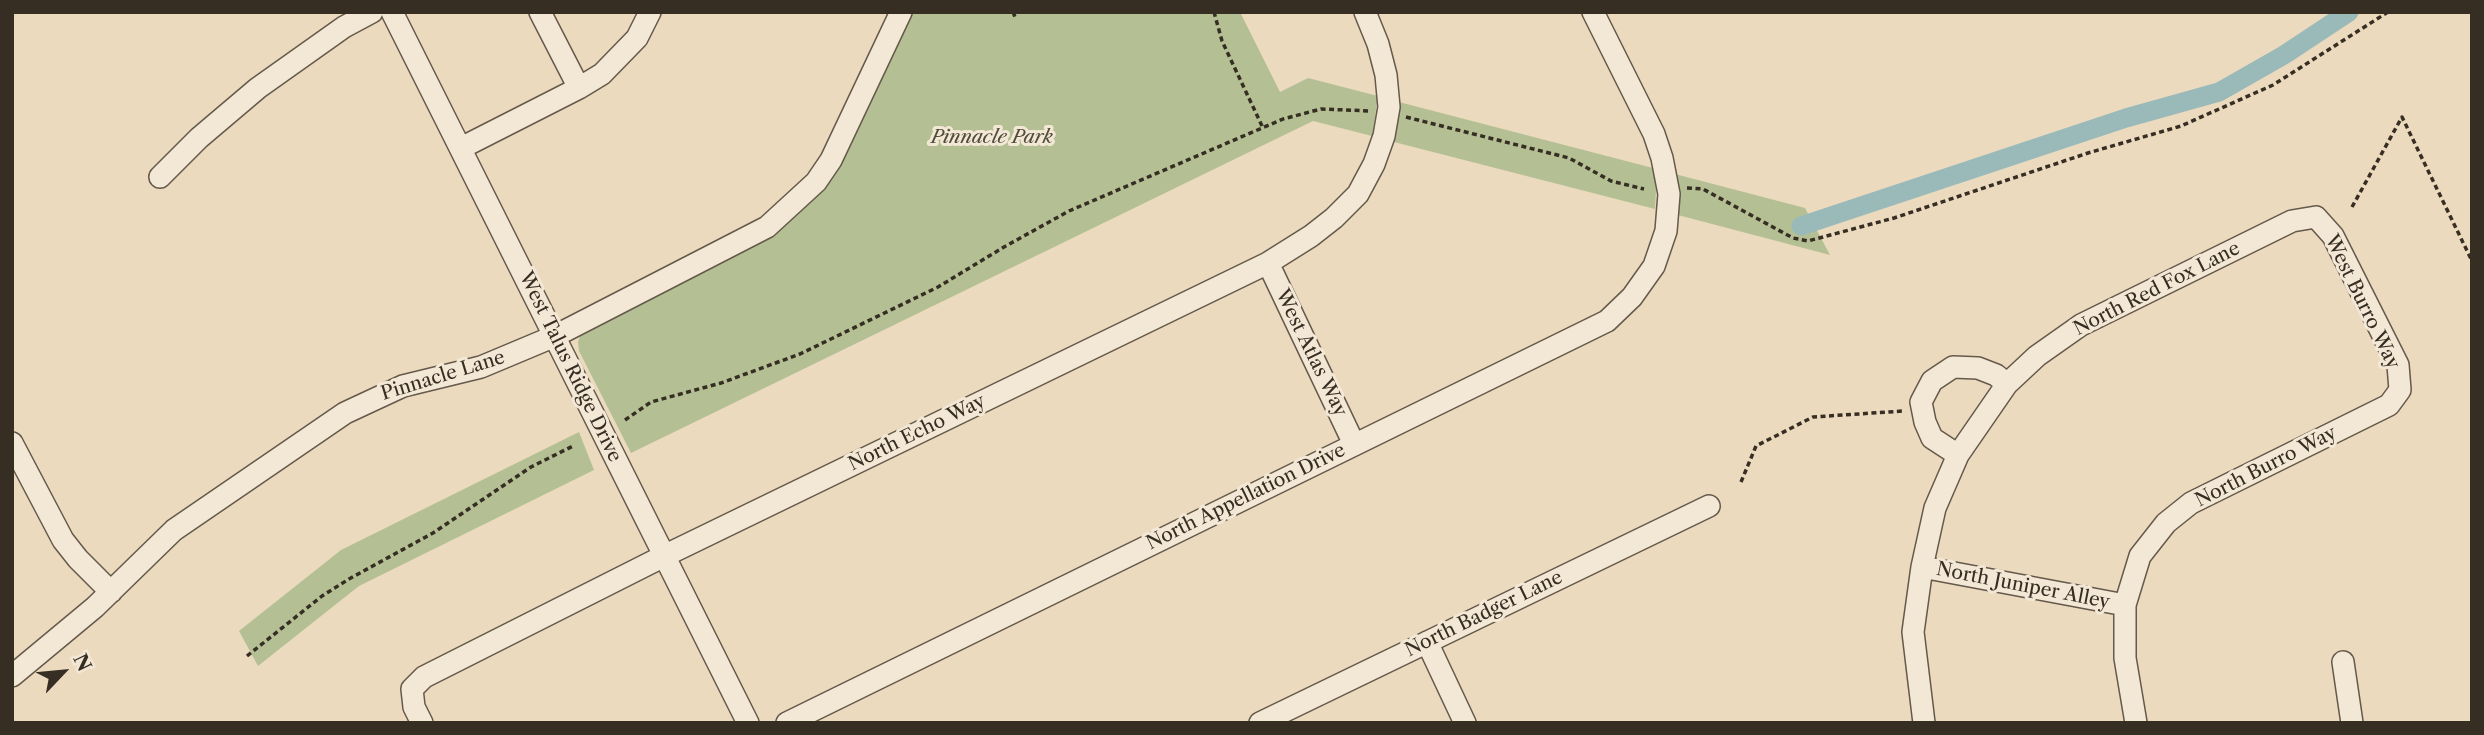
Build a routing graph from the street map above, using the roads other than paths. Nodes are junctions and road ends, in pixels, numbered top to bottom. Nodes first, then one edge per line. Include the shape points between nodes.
1 (372, 12) edge
2 (392, 12) edge
3 (540, 12) edge
4 (650, 12) edge
5 (901, 12) edge
6 (1365, 12) edge
7 (1593, 12) edge
8 (579, 88) junction
9 (461, 148) junction
10 (160, 177) dead end
11 (2316, 217) joint
12 (1268, 262) junction
13 (555, 336) junction
14 (2007, 384) junction
15 (2400, 390) joint
16 (12, 443) edge
17 (1354, 443) junction
18 (1958, 454) junction
19 (1709, 506) dead end
20 (664, 556) junction
21 (1922, 567) junction
22 (111, 592) junction
23 (2125, 605) junction
24 (1427, 642) junction
25 (2343, 662) dead end
26 (12, 677) edge
27 (422, 723) edge
28 (748, 723) edge
29 (787, 723) edge
30 (1260, 723) edge
31 (1465, 723) edge
32 (1924, 723) edge
33 (2136, 723) edge
34 (2352, 723) edge

1 - 10 street via 258,88
2 - 9 street, West Talus Ridge Drive
3 - 8 street
4 - 8 street via 621,57
5 - 13 street, Pinnacle Lane via 831,160 792,206 767,227
6 - 12 street, North Echo Way via 1386,75 1388,113 1374,164 1357,194 1334,218
7 - 17 street, North Appellation Drive via 1662,158 1668,194 1666,231 1654,266 1607,321
8 - 9 street
9 - 13 street, West Talus Ridge Drive
11 - 14 street, North Red Fox Lane via 2292,221 2081,325
11 - 15 street, West Burro Way via 2333,236 2398,365
12 - 17 street, West Atlas Way
12 - 20 street, North Echo Way
13 - 20 street, West Talus Ridge Drive
13 - 22 street, Pinnacle Lane via 481,367 403,386 345,413 174,530
14 - 18 street, North Red Fox Lane
14 - 18 street via 1978,368 1953,367 1932,381 1920,402 1925,422 1932,438
15 - 23 street, North Burro Way via 2389,405 2191,503 2166,523 2140,556
16 - 22 street via 63,540
17 - 29 street, North Appellation Drive
18 - 21 street, North Red Fox Lane via 1935,508
19 - 24 street, North Badger Lane
20 - 27 street, North Echo Way via 424,677 412,689
20 - 28 street, West Talus Ridge Drive
21 - 23 street, North Juniper Alley
21 - 32 street, North Red Fox Lane via 1913,632
22 - 26 street, Pinnacle Lane
23 - 33 street via 2125,658
24 - 30 street, North Badger Lane
24 - 31 street
25 - 34 street

